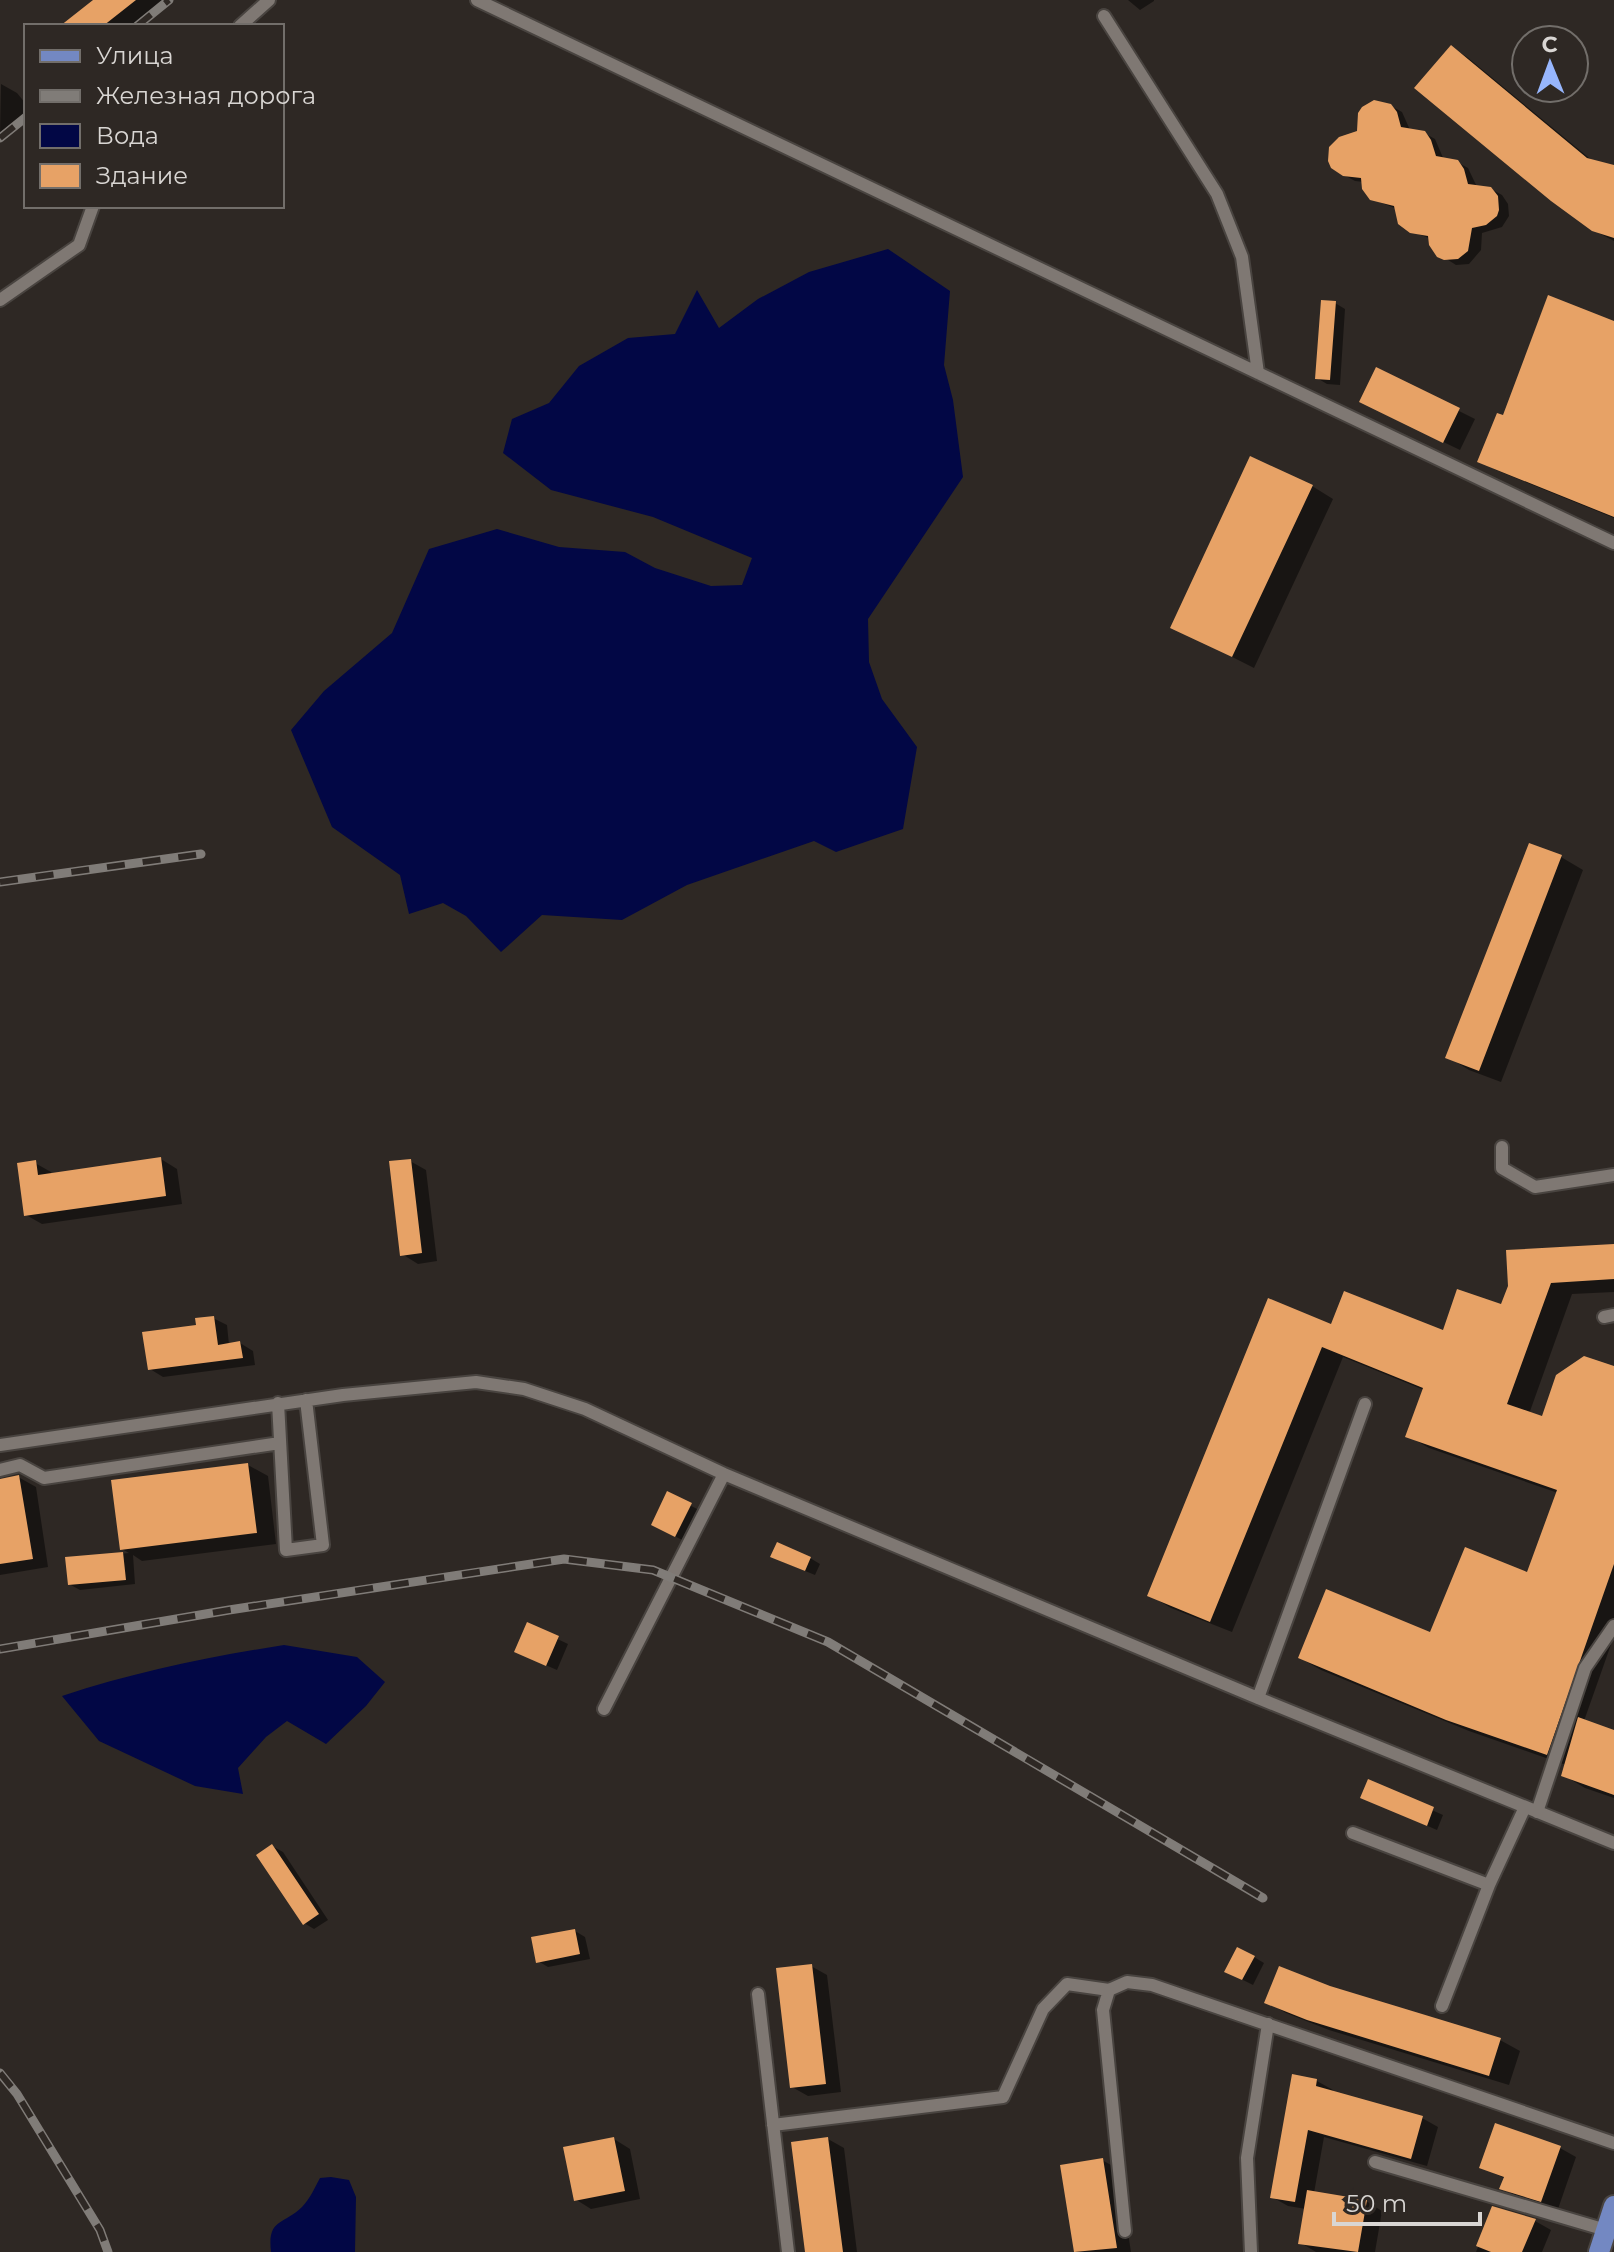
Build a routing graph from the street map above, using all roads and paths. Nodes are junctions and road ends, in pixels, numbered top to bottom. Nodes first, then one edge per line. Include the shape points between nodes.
1 (269, 0) edge
2 (477, 0) edge
3 (1104, 16) dead end
4 (242, 24) edge
5 (92, 208) edge
6 (0, 300) edge
7 (1258, 373) junction
8 (1614, 543) edge
9 (1502, 1147) dead end
10 (1614, 1175) edge
11 (306, 1400) junction
12 (278, 1403) junction
13 (1365, 1404) dead end
14 (280, 1443) junction
15 (0, 1445) edge
16 (0, 1470) edge
17 (724, 1474) junction
18 (1614, 1626) edge
19 (1258, 1698) junction
20 (604, 1709) dead end
21 (1531, 1809) junction
22 (1353, 1833) dead end
23 (1614, 1843) edge
24 (1489, 1885) junction
25 (1109, 1990) junction
26 (758, 1994) dead end
27 (1442, 2006) dead end
28 (1268, 2024) junction
29 (773, 2125) junction
30 (1614, 2143) edge
31 (1375, 2162) dead end
32 (1614, 2206) edge
33 (1606, 2230) junction
34 (1125, 2231) dead end
35 (788, 2252) edge
36 (1251, 2252) edge
37 (1599, 2252) edge

1 - 4 lane
2 - 7 lane
3 - 7 lane via 1217,194 1242,257
5 - 6 lane via 79,245
7 - 8 lane
9 - 10 lane via 1502,1168 1535,1187
11 - 12 lane
11 - 14 lane via 323,1545 286,1550
11 - 17 lane via 476,1382 524,1389 585,1409
12 - 14 lane
12 - 15 lane
13 - 19 lane
14 - 16 lane via 44,1478 20,1465
17 - 19 lane
17 - 20 lane
18 - 21 lane via 1585,1668
19 - 21 lane
21 - 23 lane
21 - 24 lane
22 - 24 lane
24 - 27 lane
25 - 28 lane via 1127,1982 1152,1985
25 - 29 lane via 1067,1984 1043,2009 1003,2097
25 - 34 lane via 1103,2010
26 - 29 lane
28 - 30 lane
28 - 36 lane via 1247,2158
29 - 35 lane
31 - 33 lane
32 - 33 main road
33 - 37 main road

